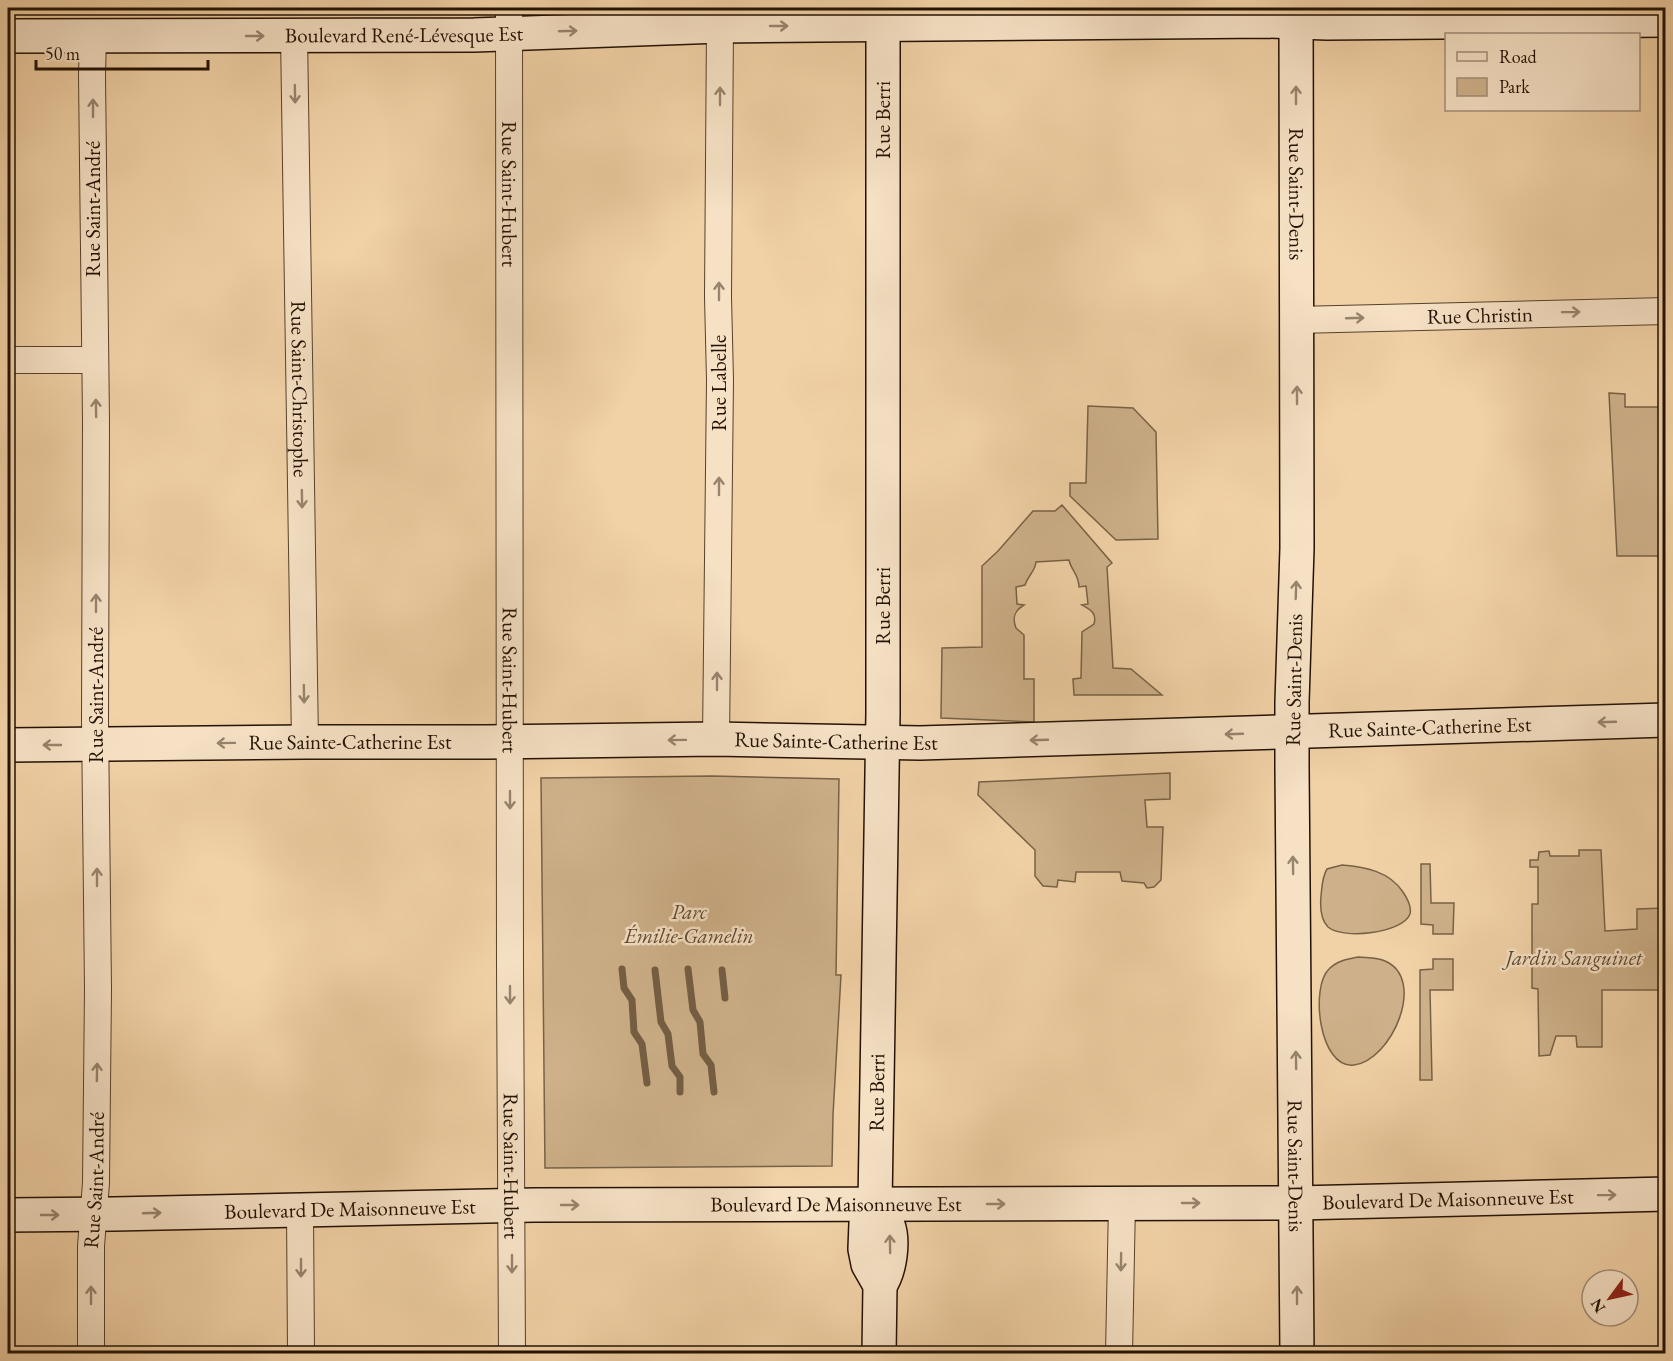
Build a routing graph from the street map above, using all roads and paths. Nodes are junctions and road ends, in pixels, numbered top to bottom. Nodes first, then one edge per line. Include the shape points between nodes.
1 (1296, 15) edge
2 (883, 16) edge
3 (1665, 20) edge
4 (510, 21) edge
5 (720, 26) junction
6 (8, 36) edge
7 (93, 36) junction
8 (294, 36) junction
9 (1665, 311) edge
10 (1296, 320) junction
11 (8, 360) edge
12 (95, 360) junction
13 (1665, 720) edge
14 (1292, 732) junction
15 (716, 739) junction
16 (510, 741) junction
17 (305, 742) junction
18 (882, 743) junction
19 (8, 745) edge
20 (96, 745) junction
21 (1665, 1194) edge
22 (1122, 1203) junction
23 (1297, 1203) junction
24 (875, 1204) junction
25 (511, 1205) junction
26 (300, 1210) junction
27 (93, 1214) junction
28 (8, 1215) edge
29 (91, 1353) edge
30 (301, 1353) edge
31 (512, 1353) edge
32 (879, 1353) edge
33 (1119, 1353) edge
34 (1297, 1353) edge

1 - 2 street, Boulevard René-Lévesque Est via 1268,21
1 - 3 street, Boulevard René-Lévesque Est
10 -> 1 street, Rue Saint-Denis
5 -> 2 street, Boulevard René-Lévesque Est
2 - 18 street, Rue Berri
4 -> 5 street, Boulevard René-Lévesque Est
4 - 8 street, Boulevard René-Lévesque Est
4 - 16 street, Rue Saint-Hubert
15 -> 5 street, Rue Labelle
6 - 7 street, Boulevard René-Lévesque Est
7 -> 8 street, Boulevard René-Lévesque Est
12 -> 7 street, Rue Saint-André
8 -> 17 street, Rue Saint-Christophe
10 -> 9 street, Rue Christin
14 -> 10 street, Rue Saint-Denis via 1297,548
11 - 12 street
20 -> 12 street, Rue Saint-André
13 -> 14 street, Rue Sainte-Catherine Est
14 -> 18 street, Rue Sainte-Catherine Est
23 -> 14 street, Rue Saint-Denis
15 -> 16 street, Rue Sainte-Catherine Est
15 - 18 street, Rue Sainte-Catherine Est
16 - 17 street, Rue Sainte-Catherine Est
16 -> 25 street, Rue Saint-Hubert
17 -> 20 street, Rue Sainte-Catherine Est
18 - 24 street, Rue Berri
20 -> 19 street, Rue Sainte-Catherine Est
27 -> 20 street, Rue Saint-André via 98,989
23 -> 21 street, Boulevard De Maisonneuve Est
22 -> 23 street, Boulevard De Maisonneuve Est
24 -> 22 street, Boulevard De Maisonneuve Est
22 -> 33 street
34 -> 23 street, Rue Saint-Denis
25 -> 24 street, Boulevard De Maisonneuve Est
24 - 32 street, Rue Berri via 890,1235 889,1267 880,1285
25 - 26 street, Boulevard De Maisonneuve Est
25 -> 31 street, Rue Saint-Hubert
27 -> 26 street, Boulevard De Maisonneuve Est
26 -> 30 street
28 -> 27 street, Boulevard De Maisonneuve Est
29 -> 27 street, Rue Saint-André

